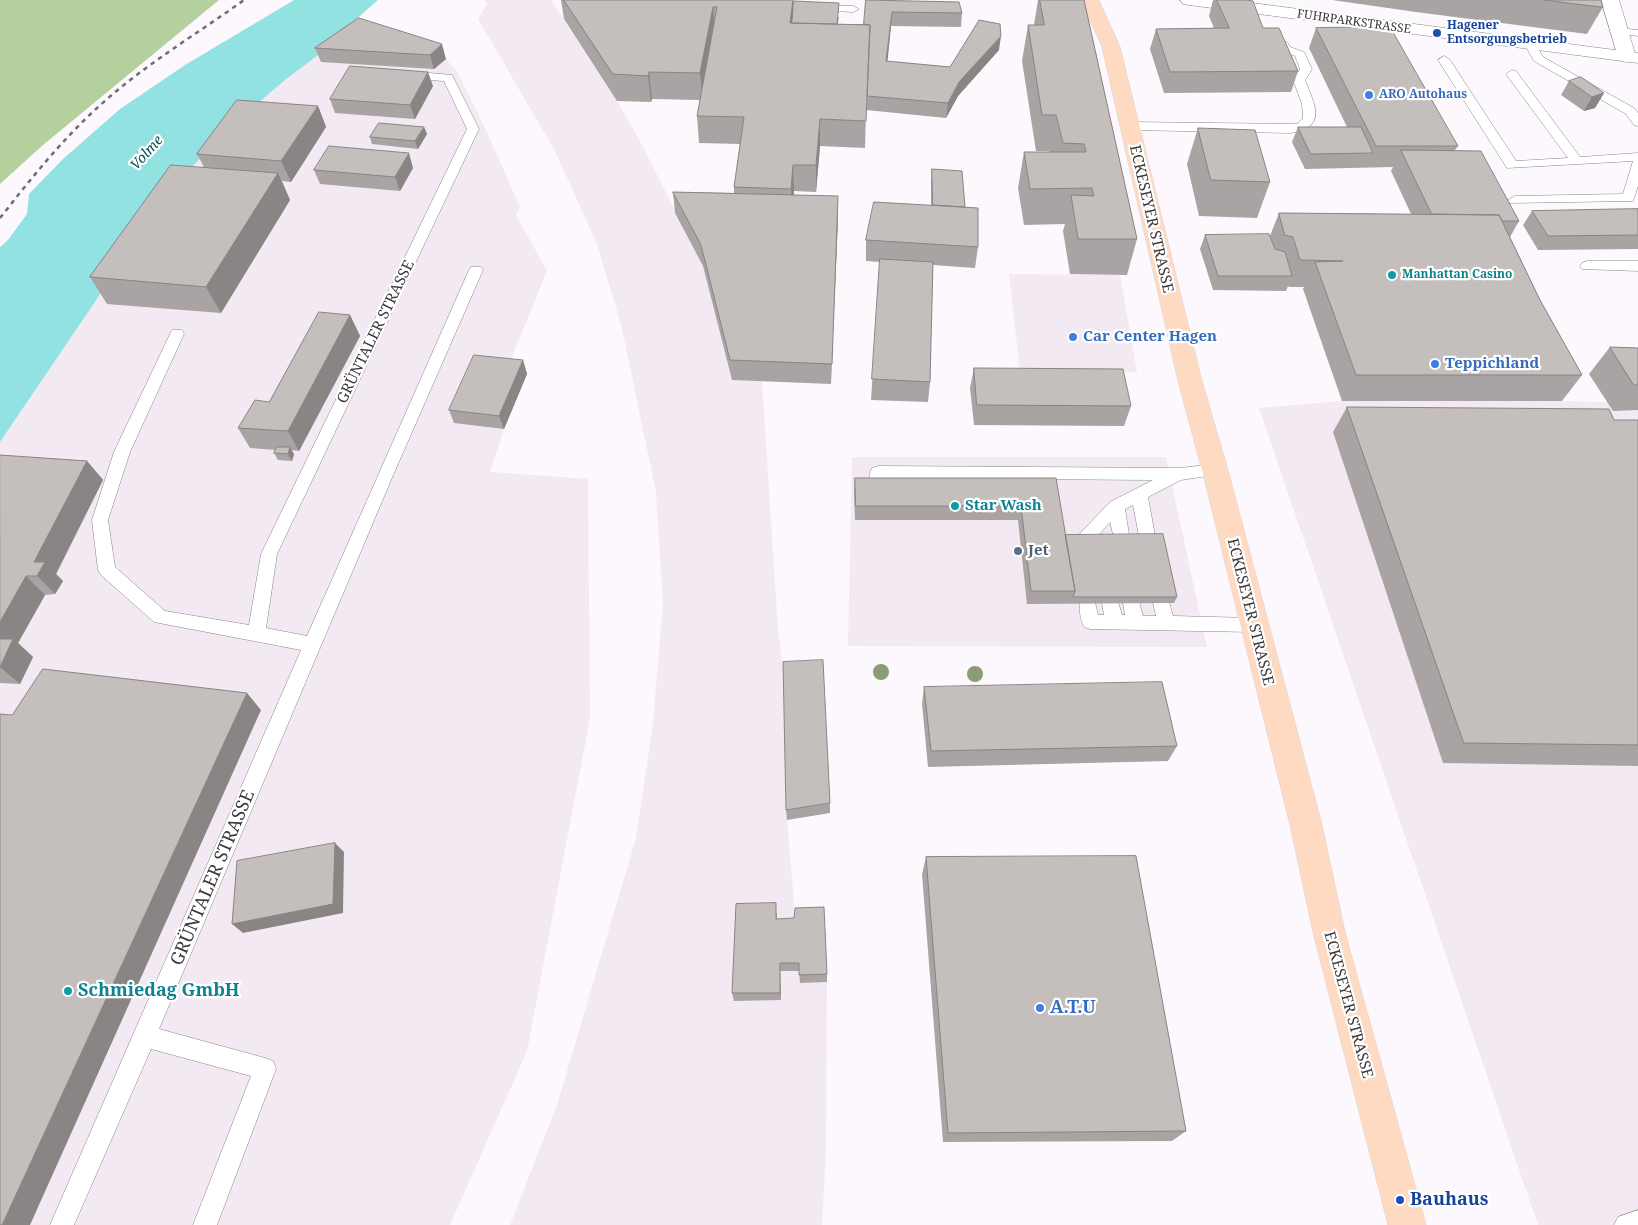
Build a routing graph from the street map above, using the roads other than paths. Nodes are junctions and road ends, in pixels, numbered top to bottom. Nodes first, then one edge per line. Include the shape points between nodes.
1 (1090, 0) edge
2 (1189, 0) edge
3 (1610, 0) edge
4 (806, 8) edge
5 (853, 8) dead end
6 (1619, 31) junction
7 (1638, 33) edge
8 (1283, 44) edge
9 (1532, 45) junction
10 (1633, 58) edge
11 (1444, 60) dead end
12 (391, 74) edge
13 (1512, 74) dead end
14 (1634, 112) edge
15 (1638, 122) edge
16 (1129, 126) junction
17 (1638, 158) edge
18 (1578, 161) junction
19 (1638, 164) edge
20 (1515, 200) dead end
21 (1587, 266) dead end
22 (1638, 266) edge
23 (476, 270) dead end
24 (177, 334) dead end
25 (1215, 470) junction
26 (1180, 474) junction
27 (878, 492) edge
28 (1139, 494) junction
29 (1116, 506) junction
30 (1098, 524) junction
31 (1101, 541) edge
32 (1122, 541) edge
33 (1148, 541) edge
34 (1080, 542) edge
35 (1088, 603) edge
36 (1110, 603) edge
37 (1132, 603) edge
38 (1162, 603) edge
39 (1114, 622) junction
40 (1135, 623) junction
41 (1166, 624) junction
42 (1253, 625) junction
43 (256, 634) junction
44 (313, 645) junction
45 (145, 1036) junction
46 (1638, 1222) edge
47 (62, 1225) edge
48 (205, 1225) edge
49 (1407, 1225) edge
50 (1626, 1225) edge

1 - 16 main road, ECKESEYER STRASSE via 1111,47
2 - 9 main road, FUHRPARKSTRASSE
3 - 6 main road
4 - 5 lane
6 - 7 lane
6 - 10 main road
8 - 16 lane via 1286,50 1300,54 1306,69 1299,80 1310,114 1306,126 1300,129
9 - 10 main road, FUHRPARKSTRASSE
9 - 14 lane via 1538,59
11 - 18 lane via 1512,165
12 - 43 lane, GRÜNTALER STRASSE via 448,78 473,129 269,554
13 - 18 lane
14 - 15 lane
16 - 25 main road, ECKESEYER STRASSE via 1190,381
17 - 18 lane
19 - 20 lane via 1628,198
21 - 22 lane
23 - 44 lane, GRÜNTALER STRASSE
24 - 43 lane via 122,452 100,520 107,570 160,617
25 - 26 lane
25 - 42 main road, ECKESEYER STRASSE
26 - 27 lane via 878,472
26 - 28 lane
28 - 29 lane
28 - 33 lane
29 - 30 lane
29 - 32 lane
30 - 31 lane
30 - 34 lane
35 - 39 lane via 1090,622
36 - 39 lane
37 - 40 lane
38 - 41 lane
39 - 40 lane
40 - 41 lane
41 - 42 lane
42 - 49 main road, ECKESEYER STRASSE via 1306,825 1329,932
43 - 44 lane
44 - 45 lane, GRÜNTALER STRASSE
45 - 47 lane, GRÜNTALER STRASSE
45 - 48 lane via 265,1069
46 - 50 lane

